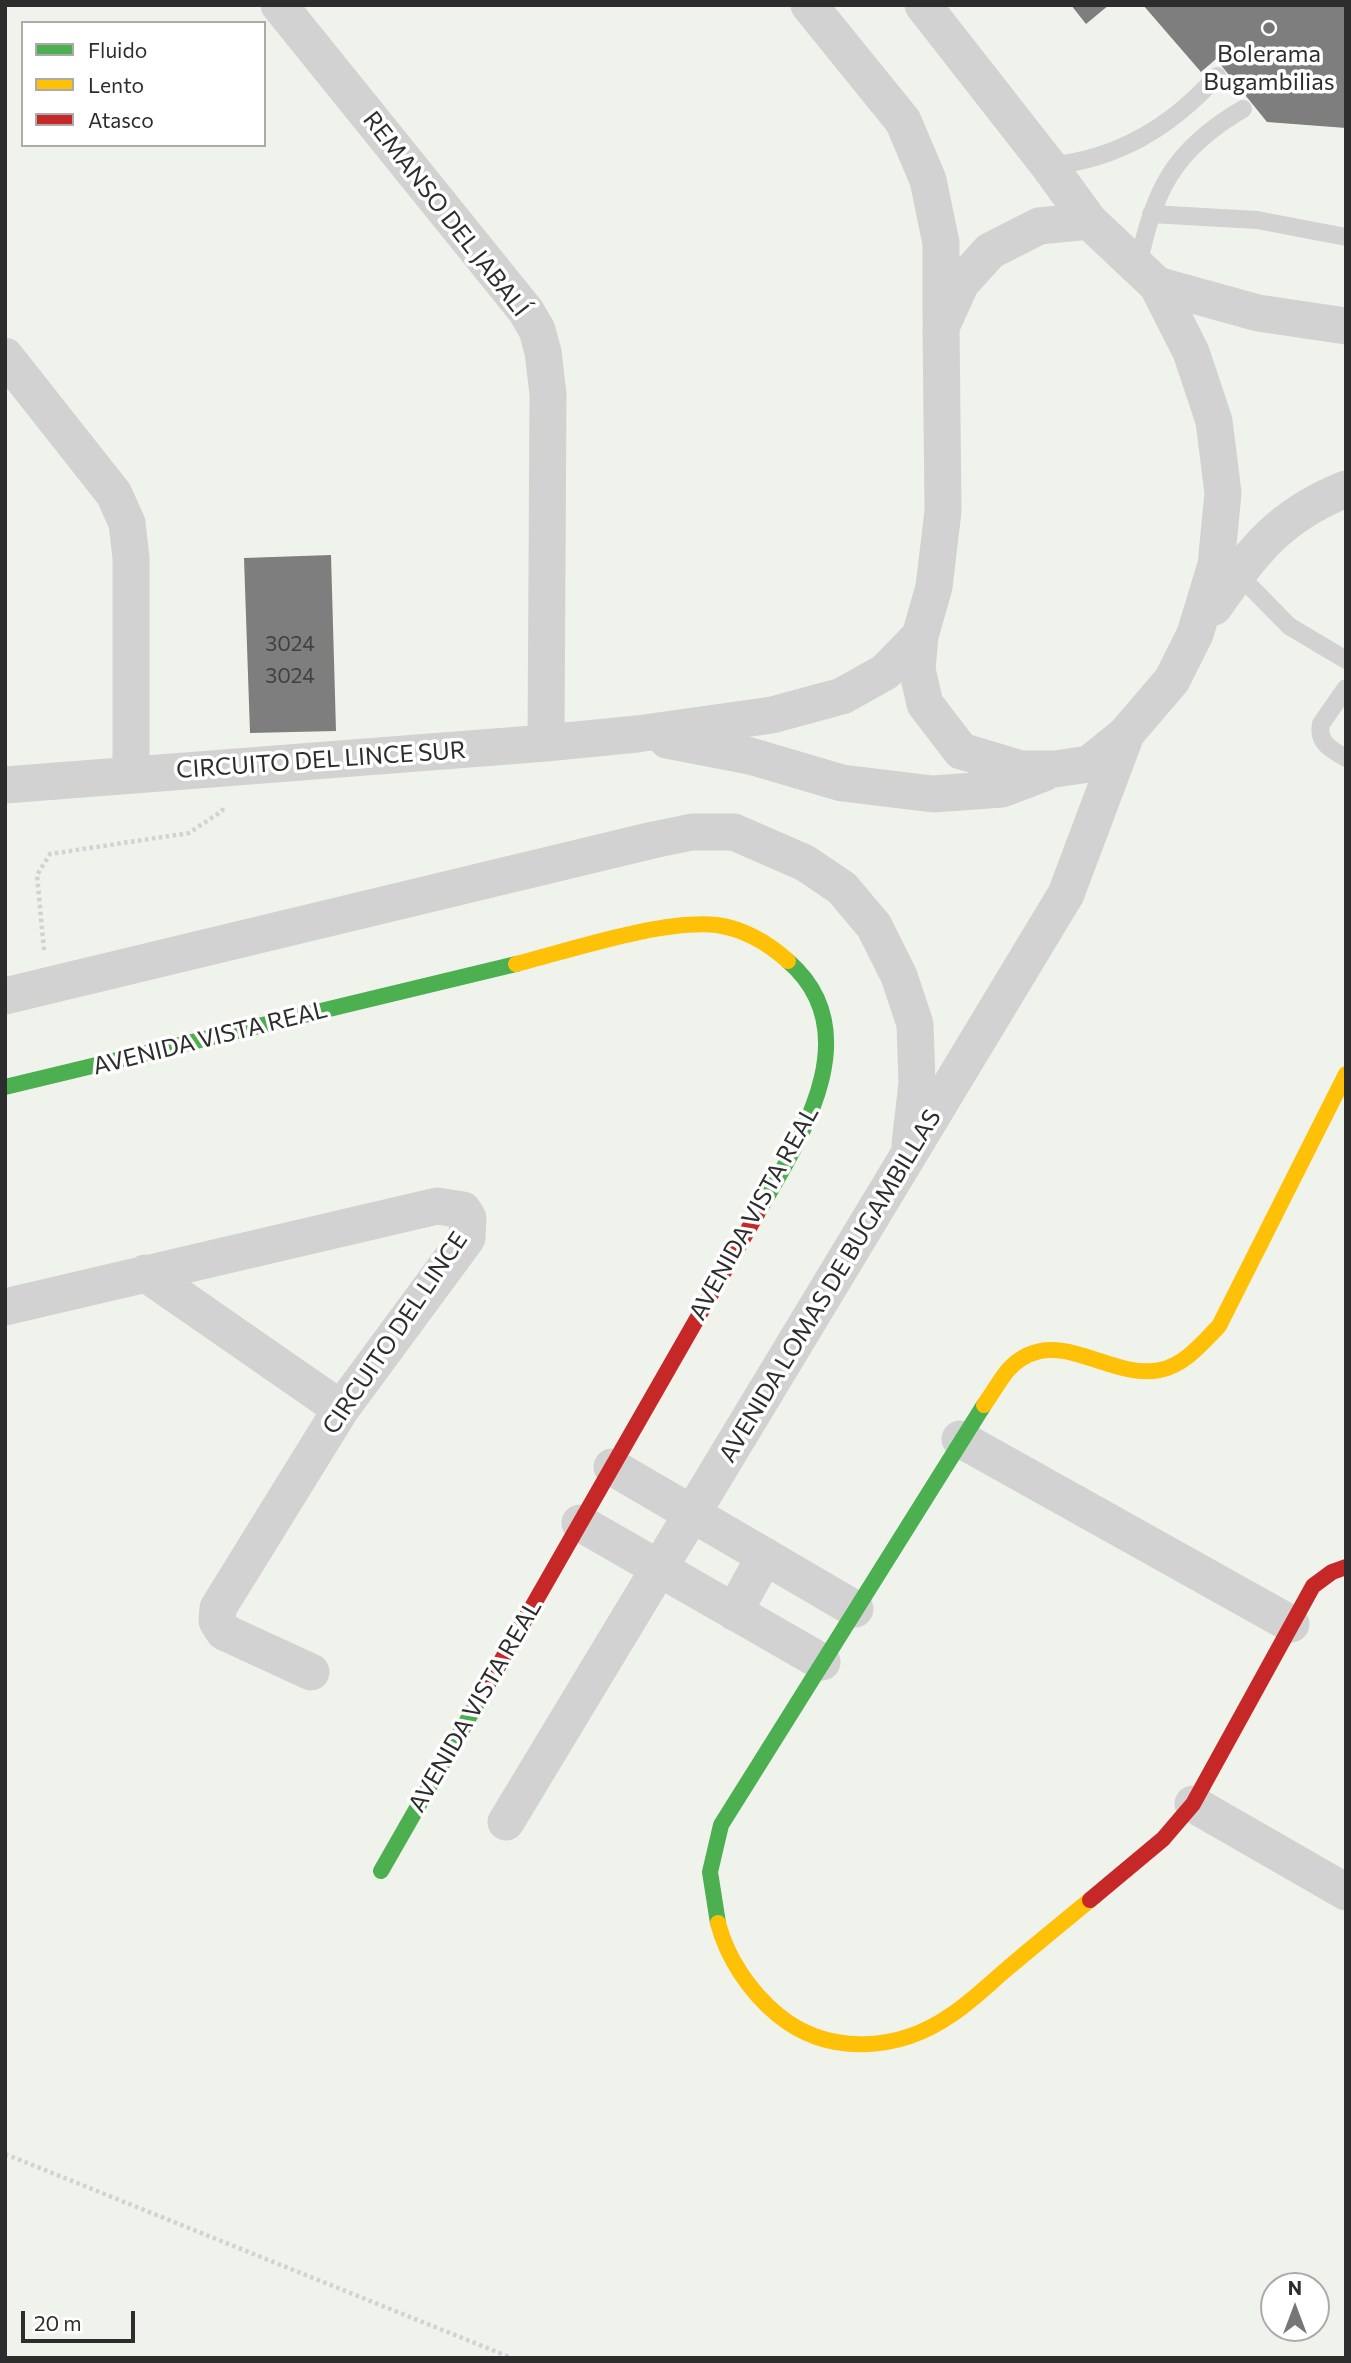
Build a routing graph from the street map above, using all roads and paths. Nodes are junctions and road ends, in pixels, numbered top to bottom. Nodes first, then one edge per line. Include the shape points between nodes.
1 (279, 5) edge
2 (809, 5) edge
3 (923, 5) edge
4 (1217, 76) dead end
5 (1243, 109) dead end
6 (1049, 166) junction
7 (1151, 214) junction
8 (1089, 221) junction
9 (1346, 237) edge
10 (1147, 277) junction
11 (1346, 326) edge
12 (941, 327) junction
13 (5, 356) edge
14 (1346, 489) edge
15 (1237, 573) junction
16 (1195, 634) junction
17 (920, 636) junction
18 (1346, 660) edge
19 (1346, 688) edge
20 (637, 734) junction
21 (1125, 735) junction
22 (546, 743) junction
23 (1346, 758) edge
24 (228, 768) junction
25 (1055, 769) junction
26 (131, 775) junction
27 (5, 785) edge
28 (47, 986) junction
29 (5, 996) edge
30 (1346, 1074) edge
31 (5, 1087) edge
32 (909, 1155) junction
33 (145, 1273) junction
34 (5, 1307) edge
35 (341, 1409) junction
36 (960, 1439) junction
37 (612, 1467) junction
38 (692, 1513) junction
39 (580, 1523) junction
40 (765, 1556) junction
41 (1346, 1567) edge
42 (659, 1569) junction
43 (855, 1609) junction
44 (734, 1612) junction
45 (1291, 1624) junction
46 (822, 1662) junction
47 (311, 1672) dead end
48 (1193, 1804) junction
49 (506, 1822) dead end
50 (381, 1871) dead end
51 (1346, 1892) edge
52 (5, 2154) edge
53 (512, 2358) edge

1 - 22 street, REMANSO DEL JABALÍ via 537,330 548,394
2 - 12 street via 903,121 928,180 941,243
3 - 6 street
4 - 6 lane via 1186,108 1147,136 1104,156
5 - 7 lane via 1190,147 1170,173
6 - 8 street
7 - 9 lane via 1257,220
7 - 10 lane
8 - 10 street
8 - 12 street via 1039,226 990,251 961,283
10 - 11 street via 1258,313
10 - 16 street via 1191,352 1214,421 1223,493 1216,565
12 - 17 street via 943,511 934,587
13 - 26 street via 114,495 127,523
14 - 15 street via 1311,503 1274,530
15 - 16 street
15 - 18 lane via 1289,626
16 - 21 street via 1172,680
17 - 20 street, CIRCUITO DEL LINCE SUR via 885,672 842,696 772,715
17 - 25 street via 917,669 925,704 961,751 1021,769
19 - 23 lane via 1319,731 1325,746
20 - 22 street, CIRCUITO DEL LINCE SUR
20 - 25 street, CIRCUITO DEL LINCE SUR via 750,756 842,783 933,794 1002,789
21 - 25 street via 1089,764
21 - 32 street, AVENIDA LOMAS DE BUGAMBILLAS via 1066,894
22 - 24 street, CIRCUITO DEL LINCE SUR
24 - 26 street, CIRCUITO DEL LINCE SUR
24 - 28 path via 222,811 189,833 50,854 37,875
26 - 27 street, CIRCUITO DEL LINCE SUR
28 - 29 street
28 - 32 street via 653,840 692,832 734,832 805,863 842,888 874,926 899,976 915,1024 917,1083
30 - 36 street via 1219,1326 1203,1348 1157,1373 1125,1371 1073,1349 1050,1348 1011,1367
31 - 37 street, AVENIDA VISTA REAL via 668,927 720,926 756,937 788,958 808,981 824,1015 828,1045 820,1092 788,1160
32 - 38 street, AVENIDA LOMAS DE BUGAMBILLAS
33 - 34 street, CIRCUITO DEL LINCE
33 - 35 street
33 - 35 street, CIRCUITO DEL LINCE via 437,1206 463,1210 468,1219 467,1238
35 - 47 street, CIRCUITO DEL LINCE via 217,1614 224,1632
36 - 43 street
36 - 45 street
37 - 38 street
37 - 39 street, AVENIDA VISTA REAL
38 - 40 street
38 - 42 street, AVENIDA LOMAS DE BUGAMBILLAS
39 - 42 street
39 - 50 street, AVENIDA VISTA REAL
40 - 43 street
40 - 44 street
41 - 45 street via 1313,1586
42 - 44 street
42 - 49 street, AVENIDA LOMAS DE BUGAMBILLAS
43 - 46 street
44 - 46 street
45 - 48 street
46 - 48 street via 722,1825 710,1871 712,1898 733,1963 770,2008 810,2035 842,2045 883,2045 915,2035 950,2016 1163,1839
48 - 51 street
52 - 53 path

